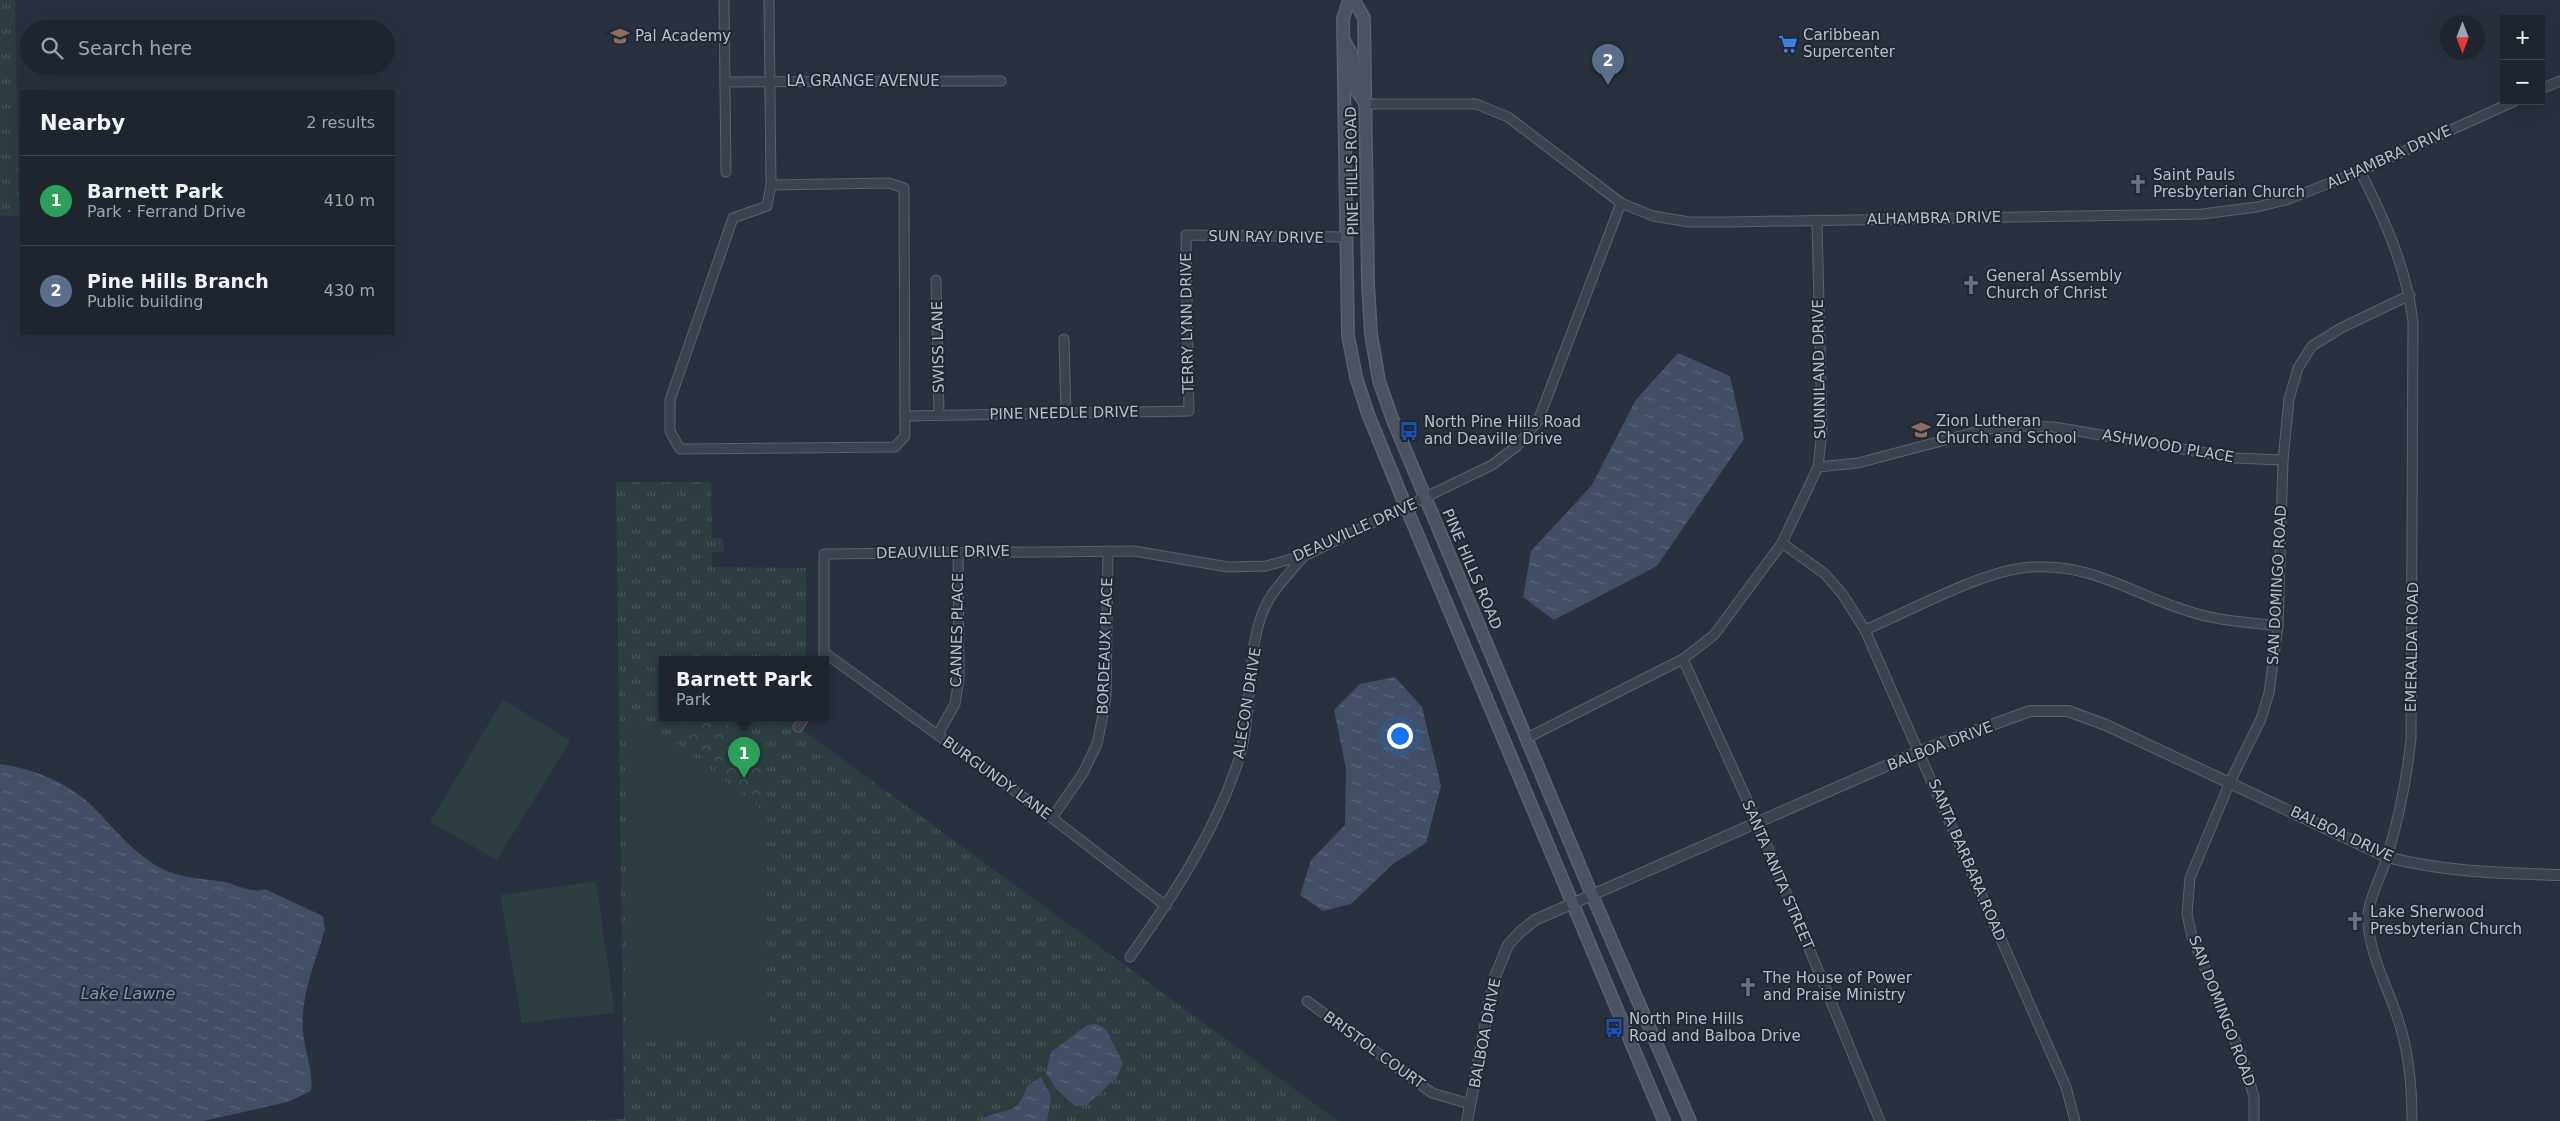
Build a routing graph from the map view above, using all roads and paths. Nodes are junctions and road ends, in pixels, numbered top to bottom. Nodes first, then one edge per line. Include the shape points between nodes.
1 (724, 0) edge
2 (769, 0) edge
3 (1349, 0) edge
4 (1354, 0) edge
5 (1343, 38) junction
6 (1002, 81) dead end
7 (2560, 81) edge
8 (725, 82) junction
9 (770, 82) junction
10 (2545, 87) edge
11 (1366, 104) junction
12 (2506, 105) edge
13 (2360, 171) junction
14 (726, 172) dead end
15 (771, 185) junction
16 (1621, 203) junction
17 (1817, 220) junction
18 (1186, 235) joint
19 (1346, 237) junction
20 (936, 280) dead end
21 (2410, 295) junction
22 (1064, 339) dead end
23 (1189, 411) joint
24 (1066, 413) junction
25 (938, 414) junction
26 (905, 416) junction
27 (2283, 460) junction
28 (1818, 467) junction
29 (1425, 498) junction
30 (1406, 507) junction
31 (1782, 543) junction
32 (1108, 551) junction
33 (958, 552) junction
34 (1306, 555) junction
35 (2278, 626) junction
36 (1865, 630) junction
37 (824, 656) edge
38 (829, 659) edge
39 (1683, 659) junction
40 (803, 721) edge
41 (798, 727) dead end
42 (938, 734) junction
43 (1528, 738) junction
44 (1920, 751) junction
45 (2230, 782) junction
46 (1052, 818) junction
47 (1758, 824) junction
48 (2387, 857) junction
49 (2560, 875) edge
50 (1592, 895) junction
51 (1573, 904) junction
52 (1166, 906) junction
53 (1130, 957) dead end
54 (1307, 1001) dead end
55 (1470, 1104) junction
56 (1467, 1121) edge
57 (1664, 1121) edge
58 (1690, 1121) edge
59 (1880, 1121) edge
60 (2075, 1121) edge
61 (2254, 1121) edge
62 (2412, 1121) edge

1 - 8 street
2 - 9 street
3 - 5 main road, PINE HILLS ROAD via 1343,18
4 - 11 main road, PINE HILLS ROAD via 1364,18
5 - 11 main road via 1352,55 1356,90
5 - 19 main road, PINE HILLS ROAD
6 - 9 street, LA GRANGE AVENUE
7 - 10 street
8 - 9 street, LA GRANGE AVENUE
8 - 14 street
9 - 15 street
11 - 16 street, ALHAMBRA DRIVE via 1447,102 1485,107 1508,116
11 - 29 main road, PINE HILLS ROAD via 1371,334 1379,380
12 - 13 street, ALHAMBRA DRIVE
13 - 17 street, ALHAMBRA DRIVE via 2257,208 2202,214
13 - 21 street, EMERALDA ROAD via 2389,232
15 - 26 street via 889,183 904,188
15 - 26 street via 767,206 733,218 670,400 670,432 680,449 895,447 905,436
16 - 17 street, ALHAMBRA DRIVE via 1653,216 1689,222
16 - 29 street, DEAUVILLE DRIVE via 1538,421 1517,446 1492,465
17 - 28 street, SUNNILAND DRIVE via 1822,431
18 - 19 street, SUN RAY DRIVE
18 - 23 street, TERRY LYNN DRIVE
19 - 30 main road, PINE HILLS ROAD via 1348,335 1356,377
20 - 25 street, SWISS LANE
21 - 27 street, SAN DOMINGO ROAD via 2341,328 2312,346 2298,368 2289,399
21 - 48 street, EMERALDA ROAD via 2415,359 2411,738 2407,779
22 - 24 street
23 - 24 street, PINE NEEDLE DRIVE
24 - 25 street, PINE NEEDLE DRIVE
25 - 26 street, PINE NEEDLE DRIVE
27 - 28 street, ASHWOOD PLACE via 2235,458 2054,427 2012,426 1983,430 1858,463
27 - 35 street, SAN DOMINGO ROAD
28 - 31 street, SUNNILAND DRIVE
29 - 30 street, DEAUVILLE DRIVE
29 - 43 main road, PINE HILLS ROAD
30 - 34 street, DEAUVILLE DRIVE
30 - 51 main road, PINE HILLS ROAD
31 - 36 street, SANTA BARBARA ROAD via 1825,574 1844,595
31 - 39 street, SUNNILAND DRIVE via 1714,635
32 - 33 street, DEAUVILLE DRIVE
32 - 34 street, DEAUVILLE DRIVE via 1134,551 1228,567 1266,566
32 - 46 street, BORDEAUX PLACE via 1106,696 1097,744 1083,773
33 - 37 street, DEAUVILLE DRIVE via 824,554
33 - 42 street, CANNES PLACE via 959,679 955,704
34 - 52 street, ALECON DRIVE via 1271,596 1258,629 1239,761 1204,843
35 - 36 street via 2219,619 2187,611 2100,575 2031,567 1988,576
35 - 45 street, SAN DOMINGO ROAD via 2261,719
36 - 44 street, SANTA BARBARA ROAD
38 - 42 street, BURGUNDY LANE
39 - 43 street, SUNNILAND DRIVE
39 - 47 street, SANTA ANITA STREET
40 - 41 street
42 - 46 street, BURGUNDY LANE
43 - 50 main road, PINE HILLS ROAD
44 - 45 street, BALBOA DRIVE via 2030,711 2068,711
44 - 47 street, BALBOA DRIVE
44 - 60 street, SANTA BARBARA ROAD via 2066,1087
45 - 48 street, BALBOA DRIVE
45 - 61 street, SAN DOMINGO ROAD via 2190,878 2187,914 2200,960 2244,1062 2254,1097
46 - 52 street, BURGUNDY LANE
47 - 50 street, BALBOA DRIVE
47 - 59 street, SANTA ANITA STREET
48 - 49 street, BALBOA DRIVE via 2415,865 2459,871
48 - 62 street, EMERALDA ROAD via 2368,921 2372,945 2406,1048 2412,1088
50 - 51 street, BALBOA DRIVE
50 - 58 main road, PINE HILLS ROAD
51 - 55 street, BALBOA DRIVE via 1535,920 1508,945 1494,979
51 - 57 main road, PINE HILLS ROAD
52 - 53 street, ALECON DRIVE
54 - 55 street, BRISTOL COURT via 1432,1093
55 - 56 street, BALBOA DRIVE

